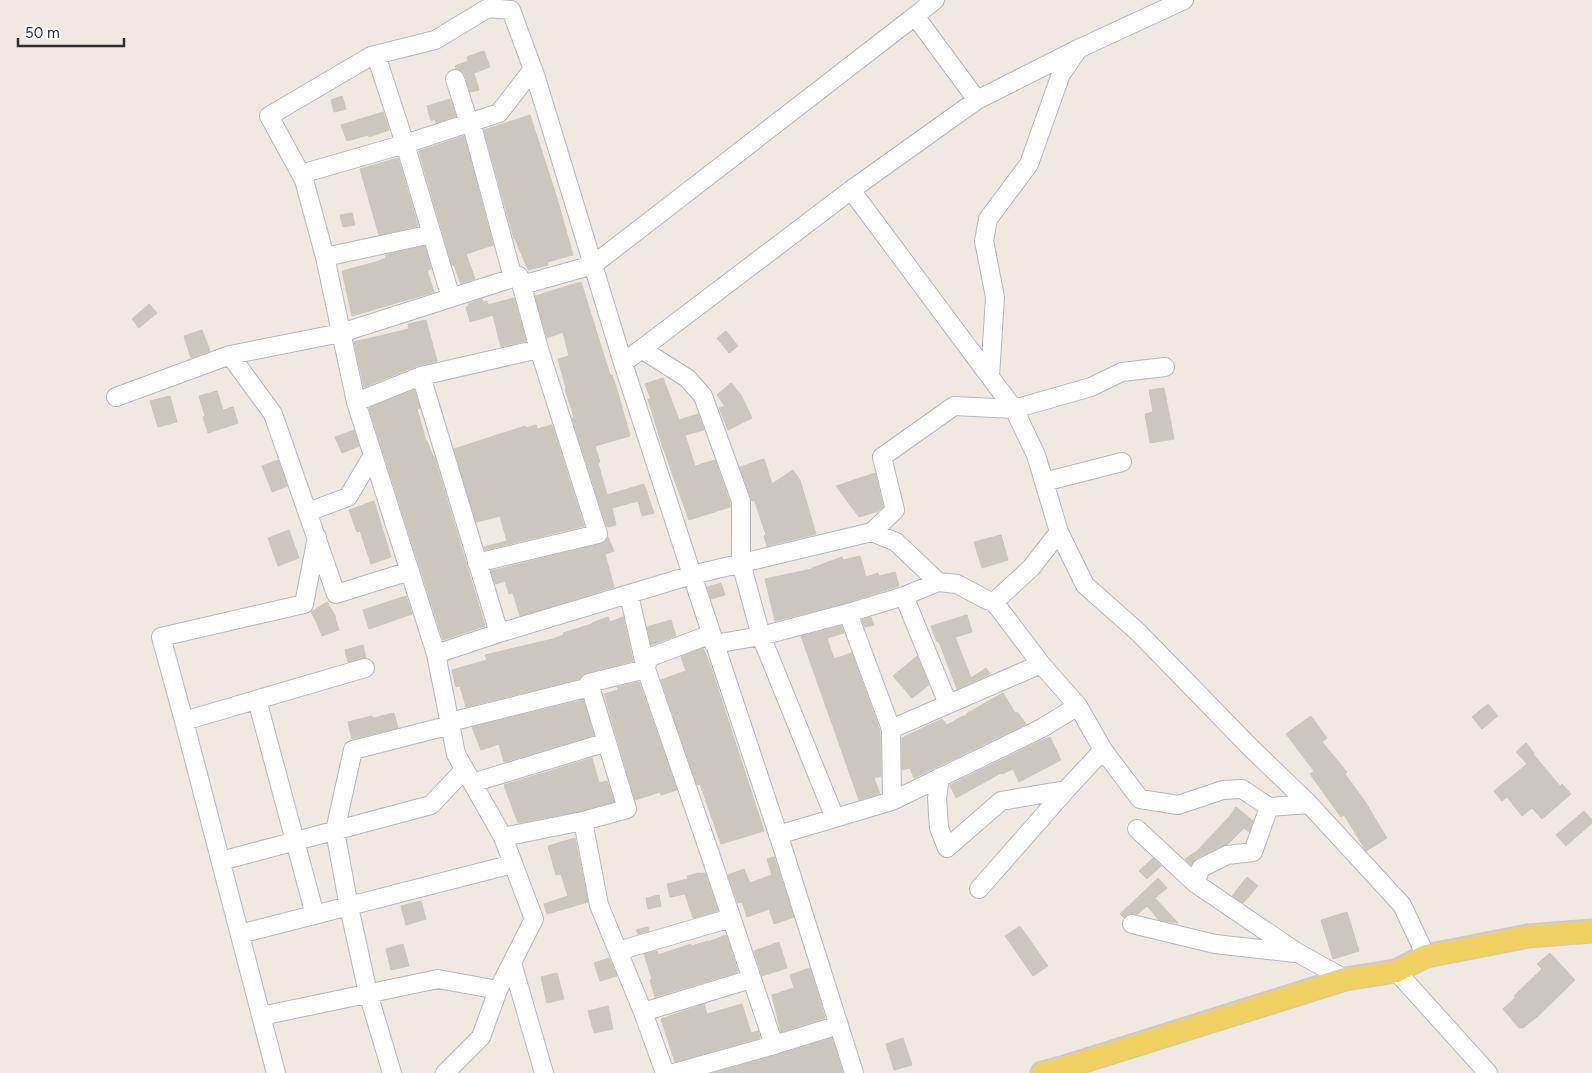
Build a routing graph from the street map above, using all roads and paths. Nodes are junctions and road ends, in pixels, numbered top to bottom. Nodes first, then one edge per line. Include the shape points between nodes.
1 (936, 0) edge
2 (1184, 0) edge
3 (915, 16) junction
4 (1078, 49) junction
5 (376, 55) junction
6 (533, 69) junction
7 (455, 79) dead end
8 (977, 100) junction
9 (469, 123) junction
10 (404, 144) junction
11 (301, 174) junction
12 (851, 190) junction
13 (432, 234) junction
14 (325, 257) junction
15 (593, 265) junction
16 (517, 281) junction
17 (451, 298) junction
18 (341, 333) junction
19 (539, 349) junction
20 (641, 349) junction
21 (230, 355) junction
22 (623, 363) junction
23 (1165, 367) dead end
24 (421, 376) junction
25 (990, 377) junction
26 (116, 397) dead end
27 (356, 402) junction
28 (1014, 409) junction
29 (373, 455) junction
30 (1122, 462) dead end
31 (1044, 482) junction
32 (308, 512) junction
33 (872, 532) junction
34 (1059, 532) junction
35 (317, 537) junction
36 (477, 563) junction
37 (741, 564) junction
38 (410, 571) junction
39 (692, 576) junction
40 (938, 582) junction
41 (629, 594) junction
42 (904, 596) junction
43 (994, 602) junction
44 (848, 613) junction
45 (499, 633) junction
46 (762, 636) junction
47 (713, 639) junction
48 (436, 654) junction
49 (1041, 664) junction
50 (365, 668) dead end
51 (646, 669) junction
52 (589, 683) junction
53 (257, 700) junction
54 (948, 704) junction
55 (1078, 706) junction
56 (449, 718) junction
57 (184, 721) junction
58 (891, 729) junction
59 (607, 742) junction
60 (1103, 750) junction
61 (468, 776) junction
62 (940, 778) junction
63 (1066, 790) junction
64 (892, 801) junction
65 (1309, 804) junction
66 (1269, 807) junction
67 (835, 818) junction
68 (583, 821) junction
69 (1137, 829) dead end
70 (335, 831) junction
71 (778, 835) junction
72 (503, 837) junction
73 (294, 842) junction
74 (221, 862) junction
75 (513, 864) junction
76 (1195, 883) junction
77 (979, 889) dead end
78 (349, 907) junction
79 (314, 915) junction
80 (731, 918) junction
81 (1132, 924) dead end
82 (1592, 931) edge
83 (240, 934) junction
84 (618, 951) junction
85 (1298, 953) junction
86 (1426, 956) junction
87 (512, 963) junction
88 (1396, 970) junction
89 (751, 979) junction
90 (1345, 979) junction
91 (498, 990) junction
92 (368, 993) junction
93 (644, 1012) junction
94 (261, 1016) junction
95 (839, 1025) junction
96 (774, 1045) junction
97 (1066, 1070) edge
98 (276, 1073) edge
99 (392, 1073) edge
100 (445, 1073) edge
101 (544, 1073) edge
102 (665, 1073) edge
103 (674, 1073) edge
104 (854, 1073) edge
105 (1042, 1073) edge
106 (1488, 1073) edge

1 - 3 street
2 - 4 street
3 - 8 street
3 - 15 street
4 - 8 street
4 - 25 street via 1060,74 1029,164 988,219 984,240 995,297
5 - 6 street via 435,40 488,8 511,10
5 - 10 street
5 - 11 street via 269,116
6 - 9 street via 499,113
6 - 15 street
7 - 9 street
8 - 12 street
9 - 10 street
9 - 16 street
10 - 11 street
10 - 13 street
11 - 14 street
12 - 20 street
12 - 25 street
13 - 14 street
13 - 17 street
14 - 18 street
15 - 16 street
15 - 22 street
16 - 17 street
16 - 19 street
17 - 18 street
18 - 21 street
18 - 27 street
19 - 24 street
19 - 36 street via 598,534
20 - 22 street
20 - 37 street via 687,378 703,396 741,501
21 - 26 street
21 - 32 street via 273,414
22 - 39 street
23 - 28 street via 1122,372 1091,387
24 - 27 street
24 - 36 street
25 - 28 street
27 - 29 street
28 - 31 street via 1036,455
28 - 33 street via 954,406 882,457 895,510
29 - 32 street via 348,497
29 - 38 street
30 - 31 street
31 - 34 street
32 - 35 street
33 - 37 street
33 - 40 street via 896,542
34 - 43 street via 1031,568
34 - 65 street via 1084,585 1138,632
35 - 38 street via 336,594
35 - 57 street via 304,604 161,637
36 - 45 street
37 - 39 street
37 - 46 street
38 - 48 street
39 - 41 street
39 - 47 street
40 - 42 street
40 - 43 street via 957,584
41 - 45 street
41 - 51 street
42 - 44 street
42 - 54 street
43 - 49 street
44 - 46 street
44 - 58 street
45 - 48 street
46 - 47 street
46 - 67 street
47 - 51 street via 648,658
47 - 71 street
48 - 56 street
49 - 54 street
49 - 55 street
50 - 53 street
51 - 52 street
51 - 80 street
52 - 56 street via 590,687 459,720 450,722
52 - 59 street
53 - 57 street
53 - 73 street
54 - 58 street
55 - 60 street
55 - 62 street via 1042,728
56 - 61 street via 456,754
56 - 70 street via 447,726 353,750
57 - 74 street
58 - 64 street
59 - 61 street
59 - 68 street via 627,809
60 - 63 street
60 - 66 street via 1140,799 1178,805 1223,790 1242,789
61 - 70 street via 432,804
61 - 72 street
62 - 63 street via 939,828 947,848 1001,802
62 - 64 street
63 - 77 street
64 - 67 street
65 - 66 street
65 - 86 street via 1402,905
66 - 76 street via 1253,852 1227,855 1201,868
67 - 71 street
68 - 72 street
68 - 84 street via 599,904
69 - 76 street
70 - 73 street
70 - 78 street
71 - 95 street
72 - 75 street
73 - 74 street
73 - 79 street
74 - 83 street
75 - 78 street
75 - 87 street via 534,919
76 - 85 street
78 - 79 street
78 - 92 street
79 - 83 street
80 - 84 street
80 - 89 street
81 - 85 street via 1215,944
82 - 86 main road via 1528,936
83 - 94 street
84 - 93 street
85 - 90 street
86 - 88 main road
87 - 91 street
87 - 101 street
88 - 90 main road
88 - 106 street
89 - 93 street
89 - 96 street
90 - 97 main road
91 - 92 street via 438,979
91 - 100 street via 481,1037
92 - 94 street
92 - 99 street
93 - 102 street
94 - 98 street
95 - 96 street
95 - 104 street
96 - 103 street
97 - 105 main road

